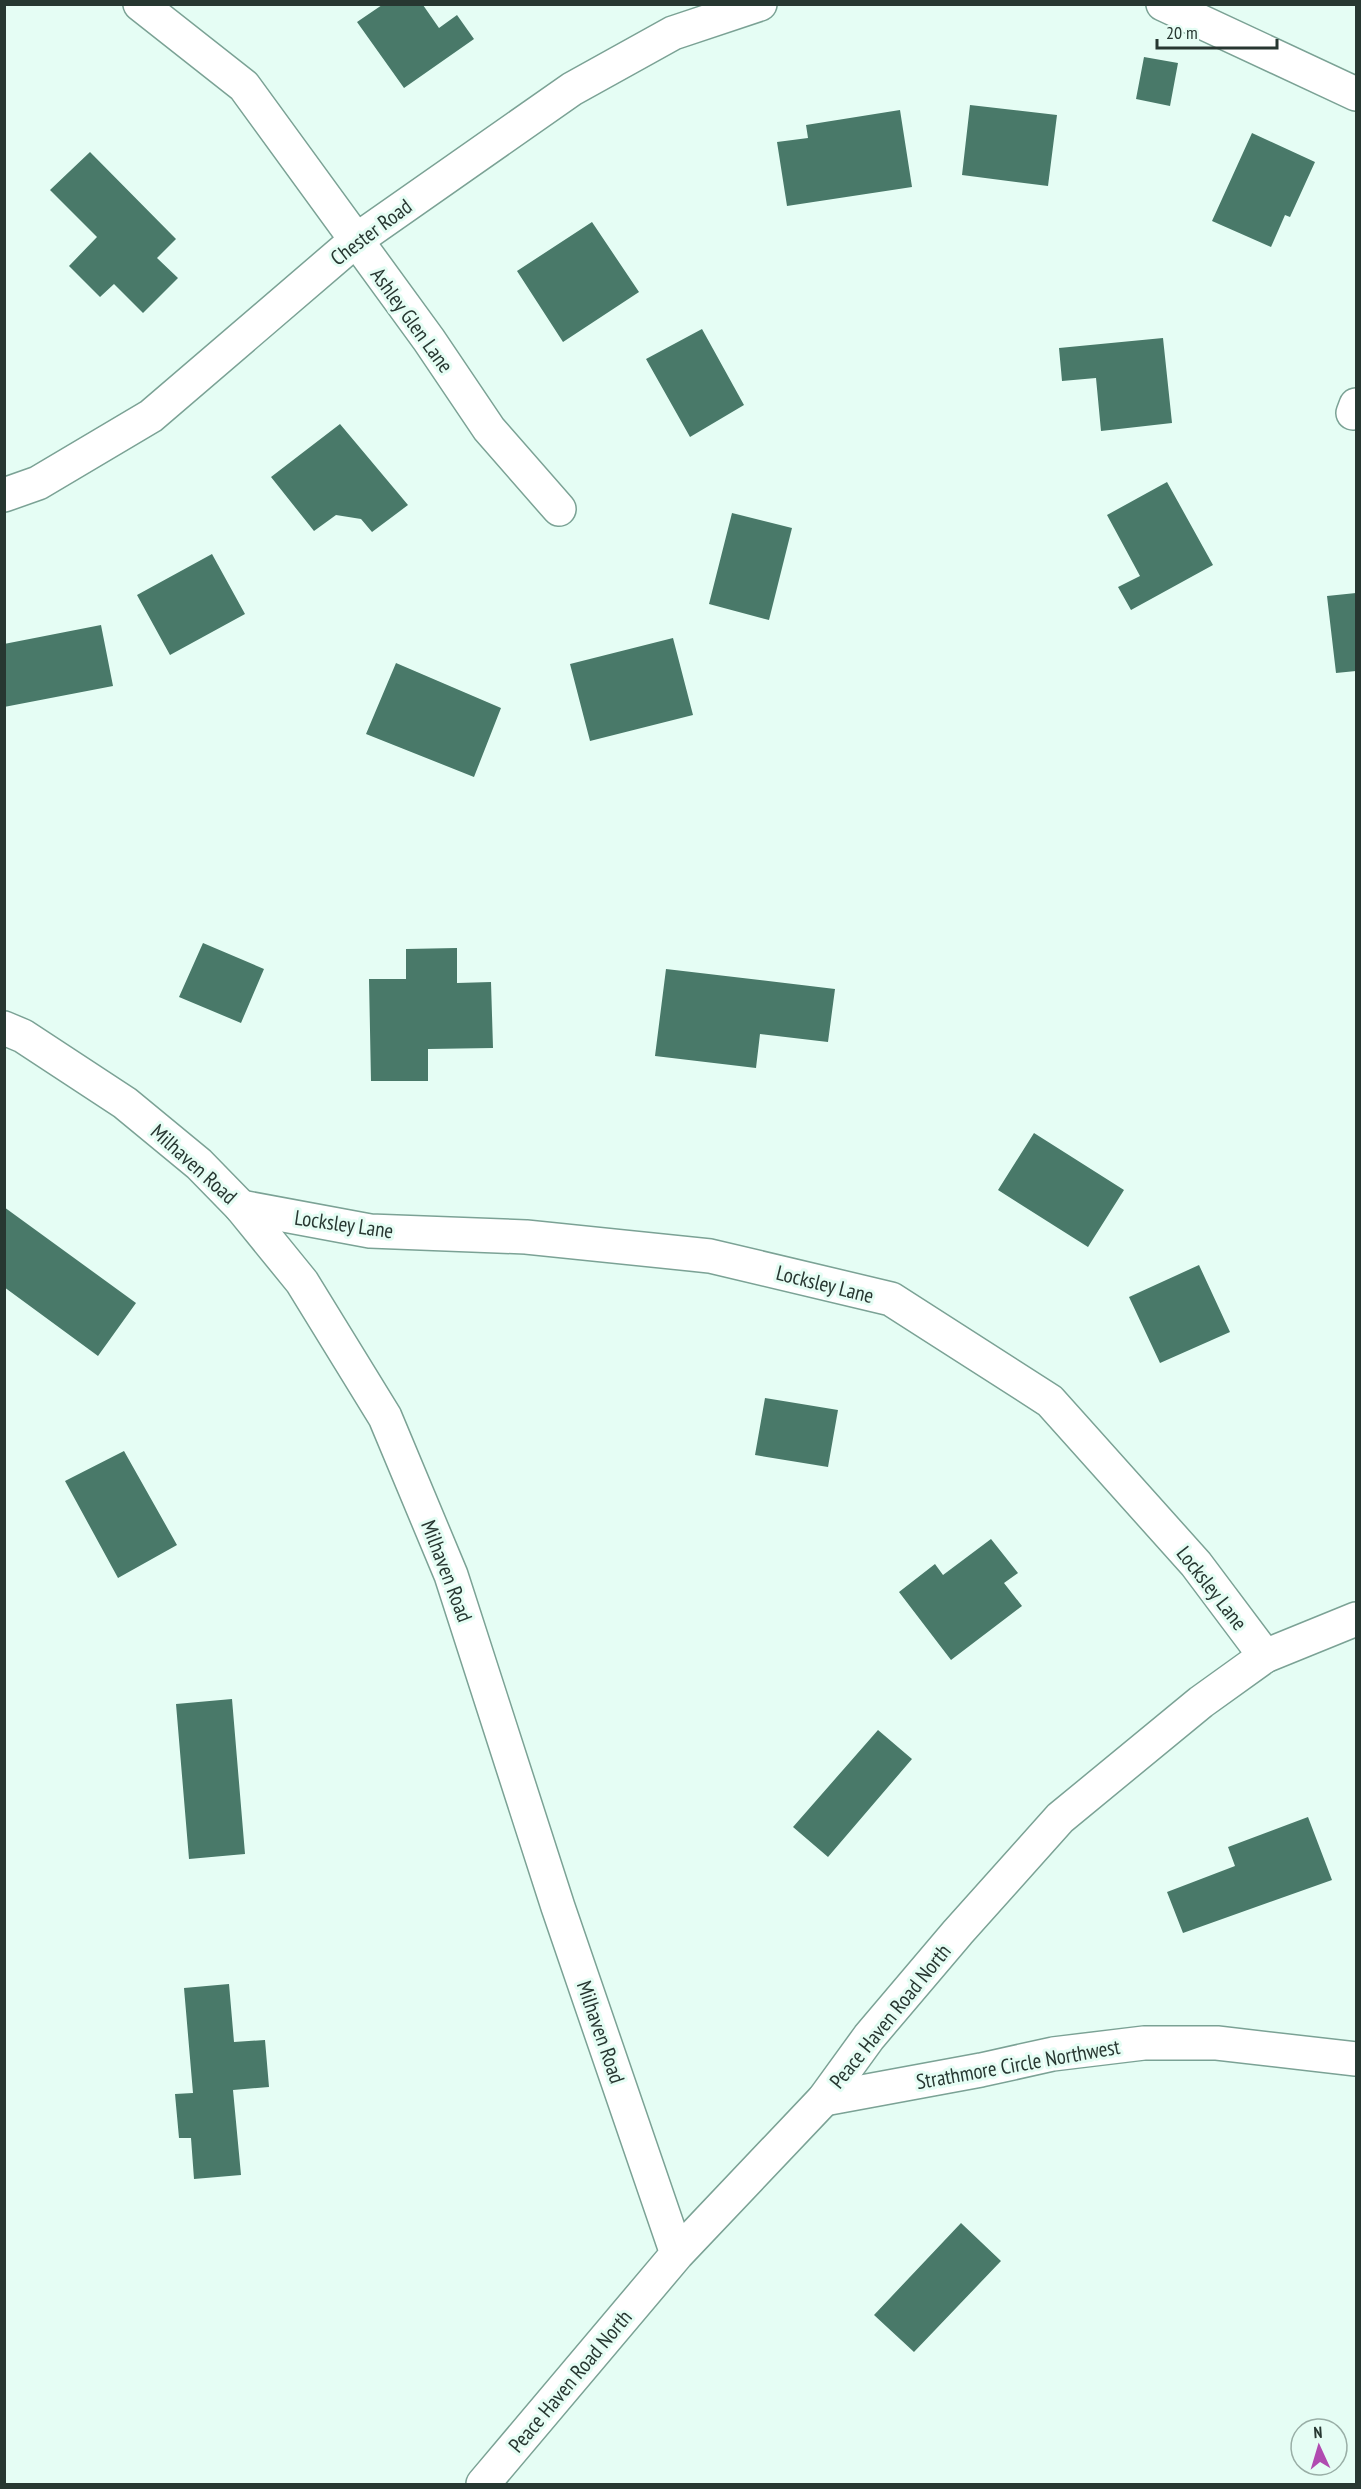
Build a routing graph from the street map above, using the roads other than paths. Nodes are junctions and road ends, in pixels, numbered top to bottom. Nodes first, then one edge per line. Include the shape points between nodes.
1 (140, 4) edge
2 (760, 4) edge
3 (1163, 4) edge
4 (1356, 93) edge
5 (355, 241) junction
6 (4, 495) edge
7 (559, 509) dead end
8 (4, 1028) edge
9 (241, 1207) junction
10 (1356, 1619) edge
11 (1264, 1656) junction
12 (1356, 2060) edge
13 (824, 2099) junction
14 (677, 2254) junction
15 (483, 2484) edge

1 - 5 street, Ashley Glen Lane via 244,86
2 - 5 street, Chester Road via 673,33 572,89
3 - 4 street
5 - 6 street, Chester Road via 151,416 38,483
5 - 7 street, Ashley Glen Lane via 489,429
8 - 9 street, Milhaven Road via 23,1036 125,1103 199,1164
9 - 11 street, Locksley Lane via 370,1231 526,1238 710,1256 891,1299 1050,1401 1196,1564
9 - 14 street, Milhaven Road via 302,1282 385,1417 451,1575 558,1907
10 - 11 street, Peace Haven Road North
11 - 13 street, Peace Haven Road North via 1201,1702 1060,1818 877,2028
12 - 13 street, Strathmore Circle Northwest via 1217,2043 1144,2043 1053,2054
13 - 14 street, Peace Haven Road North
14 - 15 street, Peace Haven Road North

